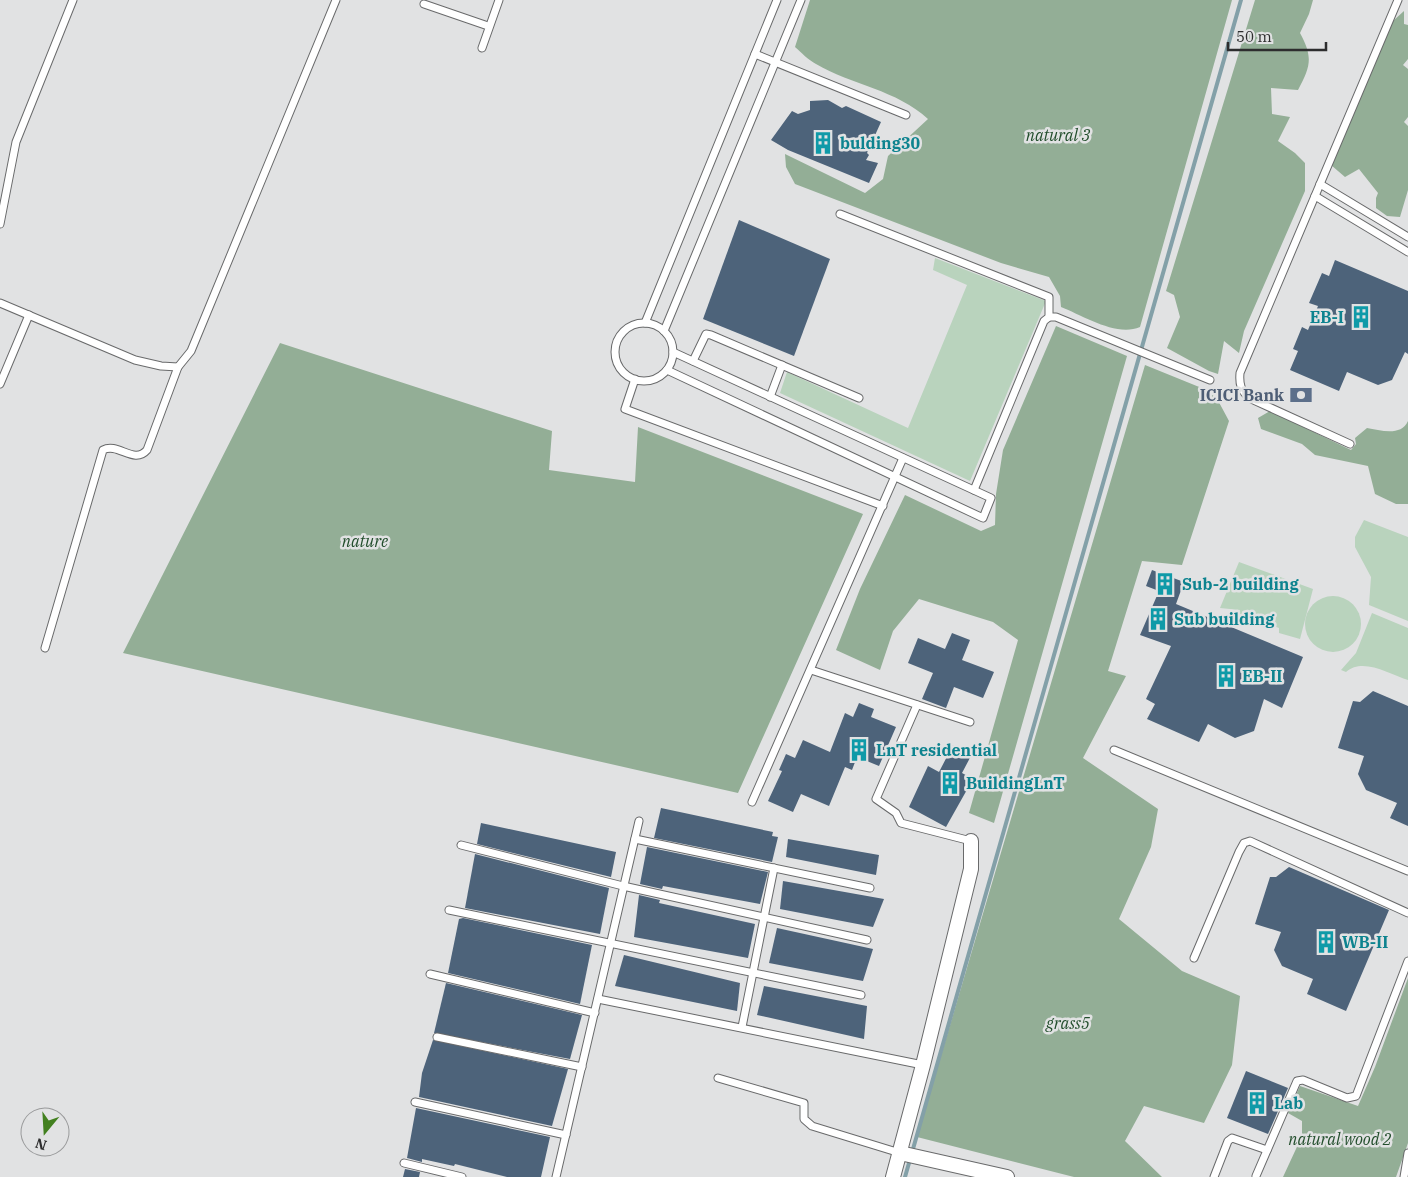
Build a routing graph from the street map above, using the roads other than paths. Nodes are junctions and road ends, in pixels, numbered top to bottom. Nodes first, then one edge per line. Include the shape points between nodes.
1 (73, 0) edge
2 (336, 0) edge
3 (498, 0) edge
4 (777, 0) edge
5 (801, 0) edge
6 (1398, 0) edge
7 (424, 4) dead end
8 (488, 26) junction
9 (482, 48) dead end
10 (755, 54) junction
11 (775, 62) junction
12 (906, 115) dead end
13 (1320, 184) junction
14 (1315, 196) junction
15 (840, 214) dead end
16 (0, 224) edge
17 (1408, 237) edge
18 (1408, 252) edge
19 (0, 303) edge
20 (29, 315) junction
21 (1049, 317) junction
22 (645, 323) junction
23 (664, 331) junction
24 (673, 352) junction
25 (693, 361) junction
26 (782, 365) junction
27 (178, 367) junction
28 (667, 370) junction
29 (636, 379) junction
30 (1210, 380) dead end
31 (0, 384) edge
32 (770, 397) junction
33 (859, 398) dead end
34 (1350, 444) dead end
35 (903, 458) junction
36 (896, 477) junction
37 (974, 490) junction
38 (883, 506) junction
39 (45, 648) dead end
40 (811, 670) junction
41 (918, 705) junction
42 (970, 722) dead end
43 (1114, 750) dead end
44 (752, 802) dead end
45 (639, 821) dead end
46 (635, 839) junction
47 (970, 842) joint
48 (462, 845) dead end
49 (774, 868) junction
50 (1408, 871) edge
51 (623, 886) junction
52 (870, 888) dead end
53 (450, 910) dead end
54 (1408, 912) edge
55 (765, 917) junction
56 (867, 940) dead end
57 (609, 943) junction
58 (1194, 958) dead end
59 (1408, 961) edge
60 (430, 974) dead end
61 (754, 974) junction
62 (861, 994) dead end
63 (598, 999) junction
64 (595, 1013) junction
65 (742, 1027) junction
66 (437, 1036) dead end
67 (923, 1065) junction
68 (582, 1067) junction
69 (718, 1078) dead end
70 (415, 1102) dead end
71 (566, 1135) junction
72 (1266, 1150) junction
73 (900, 1153) junction
74 (1408, 1153) edge
75 (404, 1163) dead end
76 (1256, 1176) edge
77 (462, 1177) edge
78 (556, 1177) edge
79 (892, 1177) edge
80 (1007, 1177) edge
81 (1214, 1177) edge
82 (1404, 1177) edge

1 - 16 lane via 16,142
2 - 27 lane via 191,351
3 - 8 lane
4 - 10 lane
5 - 11 lane
6 - 13 lane
7 - 8 lane
8 - 9 lane
10 - 11 lane
10 - 22 lane
11 - 12 lane
11 - 23 lane
13 - 14 lane
13 - 17 lane
14 - 18 lane
14 - 34 lane via 1240,373 1239,383 1249,398
15 - 21 lane via 1047,295 1050,300
19 - 20 lane
20 - 27 lane via 135,360
20 - 31 lane
21 - 30 lane via 1056,317
21 - 37 lane via 1044,321
22 - 23 lane via 654,324
22 - 29 lane via 628,328 617,342 617,362 622,370
23 - 24 lane via 672,343
24 - 25 lane
24 - 28 lane
25 - 26 lane via 706,334
25 - 32 lane
26 - 32 lane
26 - 33 lane
27 - 39 lane via 147,450 136,456 110,448 103,450
28 - 29 lane via 650,380
28 - 36 lane
29 - 38 lane via 625,409
32 - 35 lane
35 - 36 lane
35 - 37 lane
36 - 37 lane via 983,518 991,498
36 - 38 lane
38 - 40 lane
40 - 41 lane
40 - 44 lane
41 - 42 lane
41 - 47 lane via 876,799 896,813 901,823
43 - 50 lane
45 - 46 lane
46 - 49 lane
46 - 51 lane
47 - 67 street via 972,869
48 - 51 lane
49 - 52 lane
49 - 55 lane
51 - 55 lane
51 - 57 lane
53 - 57 lane
54 - 58 lane via 1250,841 1244,843 1239,852
55 - 56 lane
55 - 61 lane
57 - 61 lane
57 - 63 lane
59 - 72 lane via 1356,1096 1347,1098 1303,1080 1297,1081
60 - 64 lane
61 - 62 lane
61 - 65 lane
63 - 64 lane
63 - 65 lane
64 - 68 lane
65 - 67 lane
66 - 68 lane
67 - 73 street
68 - 71 lane
69 - 73 lane via 804,1103 804,1119 812,1126
70 - 71 lane
71 - 78 lane
72 - 76 lane
72 - 81 lane via 1232,1138
73 - 79 street
73 - 80 street
74 - 82 lane
75 - 77 lane

